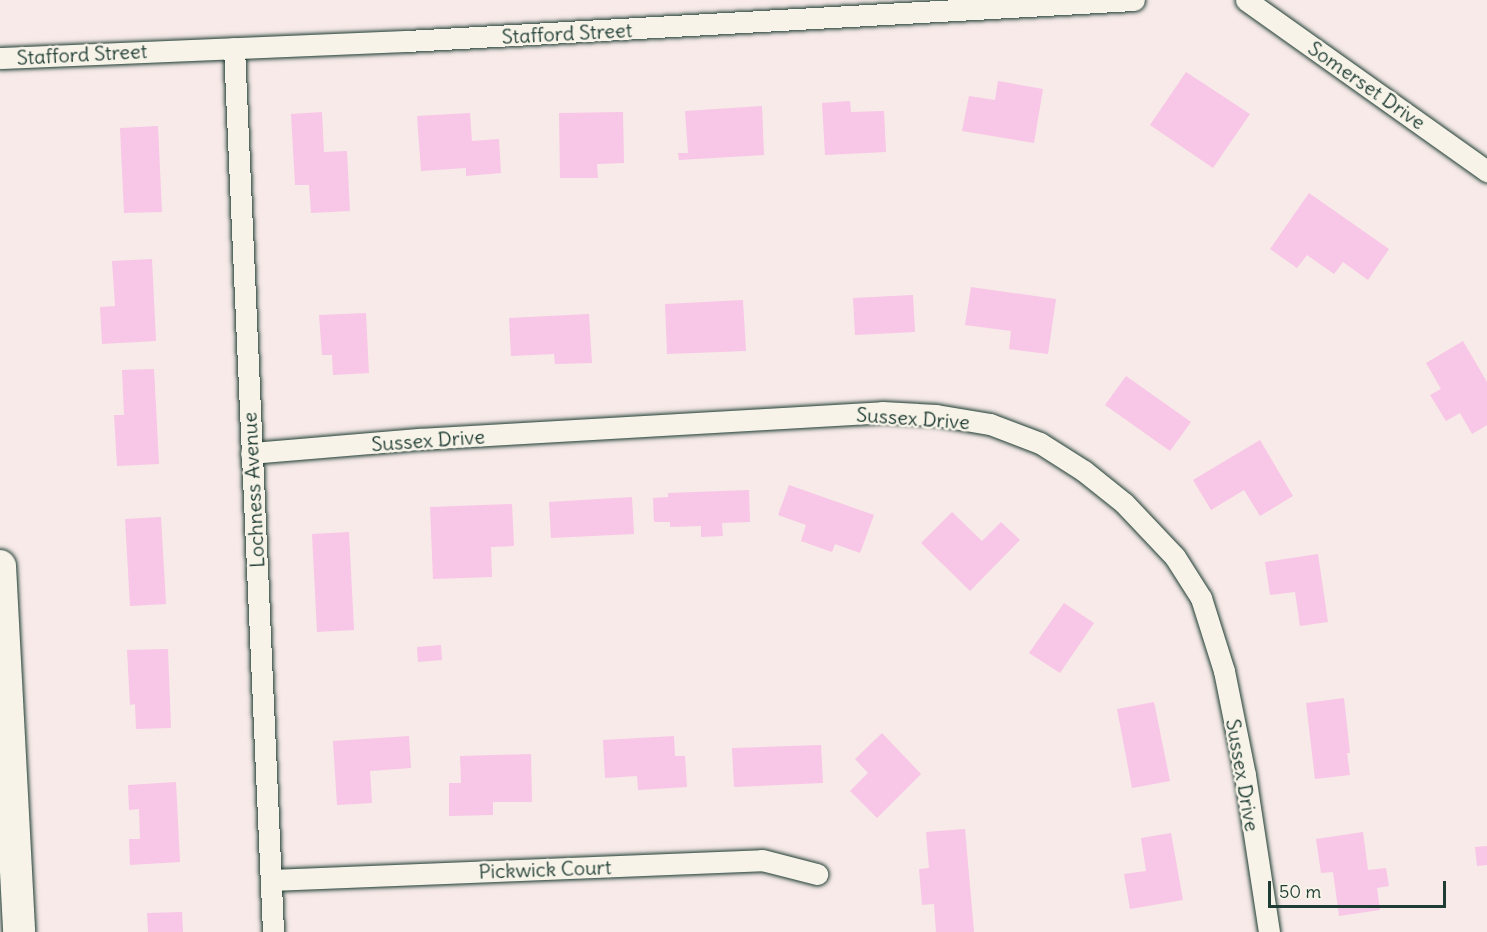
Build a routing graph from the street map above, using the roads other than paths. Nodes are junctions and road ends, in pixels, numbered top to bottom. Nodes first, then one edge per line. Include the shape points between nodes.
1 (1134, 0) edge
2 (1246, 0) edge
3 (234, 48) junction
4 (0, 58) edge
5 (1487, 171) edge
6 (251, 453) junction
7 (0, 566) edge
8 (817, 874) dead end
9 (271, 880) junction
10 (19, 932) edge
11 (273, 932) edge
12 (1269, 932) edge

1 - 3 street, Stafford Street
2 - 5 street, Somerset Drive
3 - 4 street, Stafford Street
3 - 6 street, Lochness Avenue
6 - 9 street, Lochness Avenue
6 - 12 street, Sussex Drive via 420,439 882,412 990,424 1040,443 1124,503 1170,550 1201,598 1224,671 1245,775
7 - 10 main road
8 - 9 street, Pickwick Court via 762,860
9 - 11 street, Lochness Avenue

